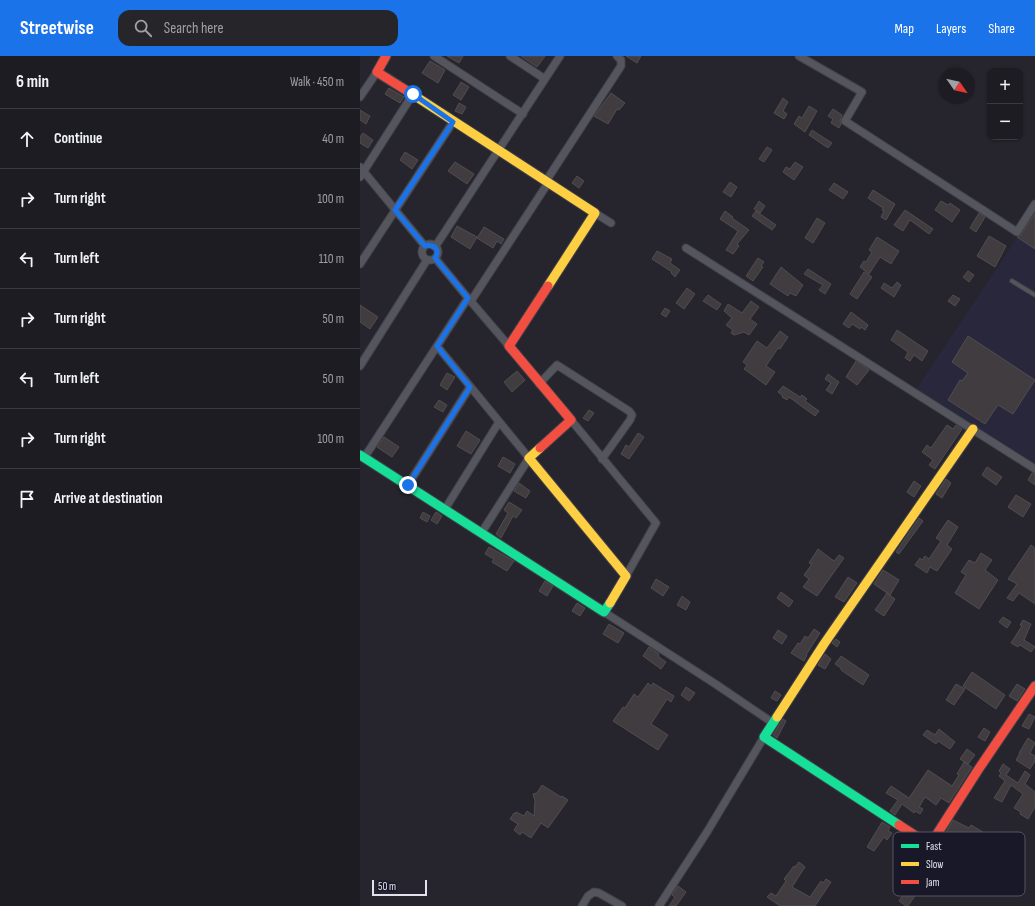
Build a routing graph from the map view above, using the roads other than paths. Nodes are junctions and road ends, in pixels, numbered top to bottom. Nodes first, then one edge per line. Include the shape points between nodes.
1 (386, 56) edge
2 (434, 56) edge
3 (510, 56) edge
4 (560, 56) edge
5 (617, 56) edge
6 (799, 56) edge
7 (377, 72) junction
8 (545, 79) junction
9 (413, 94) junction
10 (360, 97) edge
11 (523, 114) junction
12 (453, 122) junction
13 (499, 150) junction
14 (361, 172) edge
15 (547, 182) junction
16 (1035, 204) edge
17 (395, 210) junction
18 (595, 213) junction
19 (611, 223) dead end
20 (425, 246) junction
21 (435, 247) junction
22 (686, 248) dead end
23 (435, 258) junction
24 (427, 260) junction
25 (360, 264) edge
26 (1012, 280) dead end
27 (1035, 295) edge
28 (470, 299) junction
29 (437, 346) junction
30 (509, 346) junction
31 (360, 366) edge
32 (539, 384) junction
33 (470, 387) junction
34 (571, 420) junction
35 (499, 422) junction
36 (973, 429) junction
37 (362, 457) edge
38 (529, 458) junction
39 (602, 459) junction
40 (1035, 469) edge
41 (408, 485) junction
42 (445, 509) junction
43 (482, 532) junction
44 (626, 576) junction
45 (604, 612) junction
46 (1035, 686) edge
47 (773, 723) junction
48 (764, 737) junction
49 (910, 832) edge
50 (938, 832) edge
51 (582, 906) edge
52 (622, 906) edge
53 (659, 906) edge

1 - 7 street
2 - 11 street
3 - 8 street
4 - 8 street
5 - 15 street via 621,60 621,66
6 - 16 street via 862,92 845,121 1017,232
7 - 9 street
7 - 10 street
8 - 11 street
9 - 12 street
9 - 14 street
11 - 13 street
12 - 13 street
12 - 17 street
13 - 15 street
13 - 21 street
14 - 17 street
15 - 18 street
15 - 28 street
17 - 20 street
17 - 25 street
18 - 19 street
18 - 30 street
20 - 21 street
20 - 24 street via 422,254
21 - 23 street
22 - 36 street
23 - 24 street
23 - 28 street
24 - 31 street
26 - 27 lane
28 - 29 street
28 - 30 street
29 - 33 street
29 - 37 street
30 - 32 street
32 - 34 street
32 - 39 street via 557,365 629,411 632,415 630,420
33 - 35 street
33 - 41 street
34 - 38 street
34 - 39 street
35 - 38 street
35 - 42 street
36 - 40 street
36 - 47 street via 824,644
37 - 41 street
38 - 43 street
38 - 44 street
39 - 44 street via 656,523
41 - 42 street
42 - 43 street
43 - 45 street
44 - 45 street
45 - 47 street
46 - 50 street
47 - 48 street
48 - 49 street
48 - 53 street
51 - 52 street via 594,892

